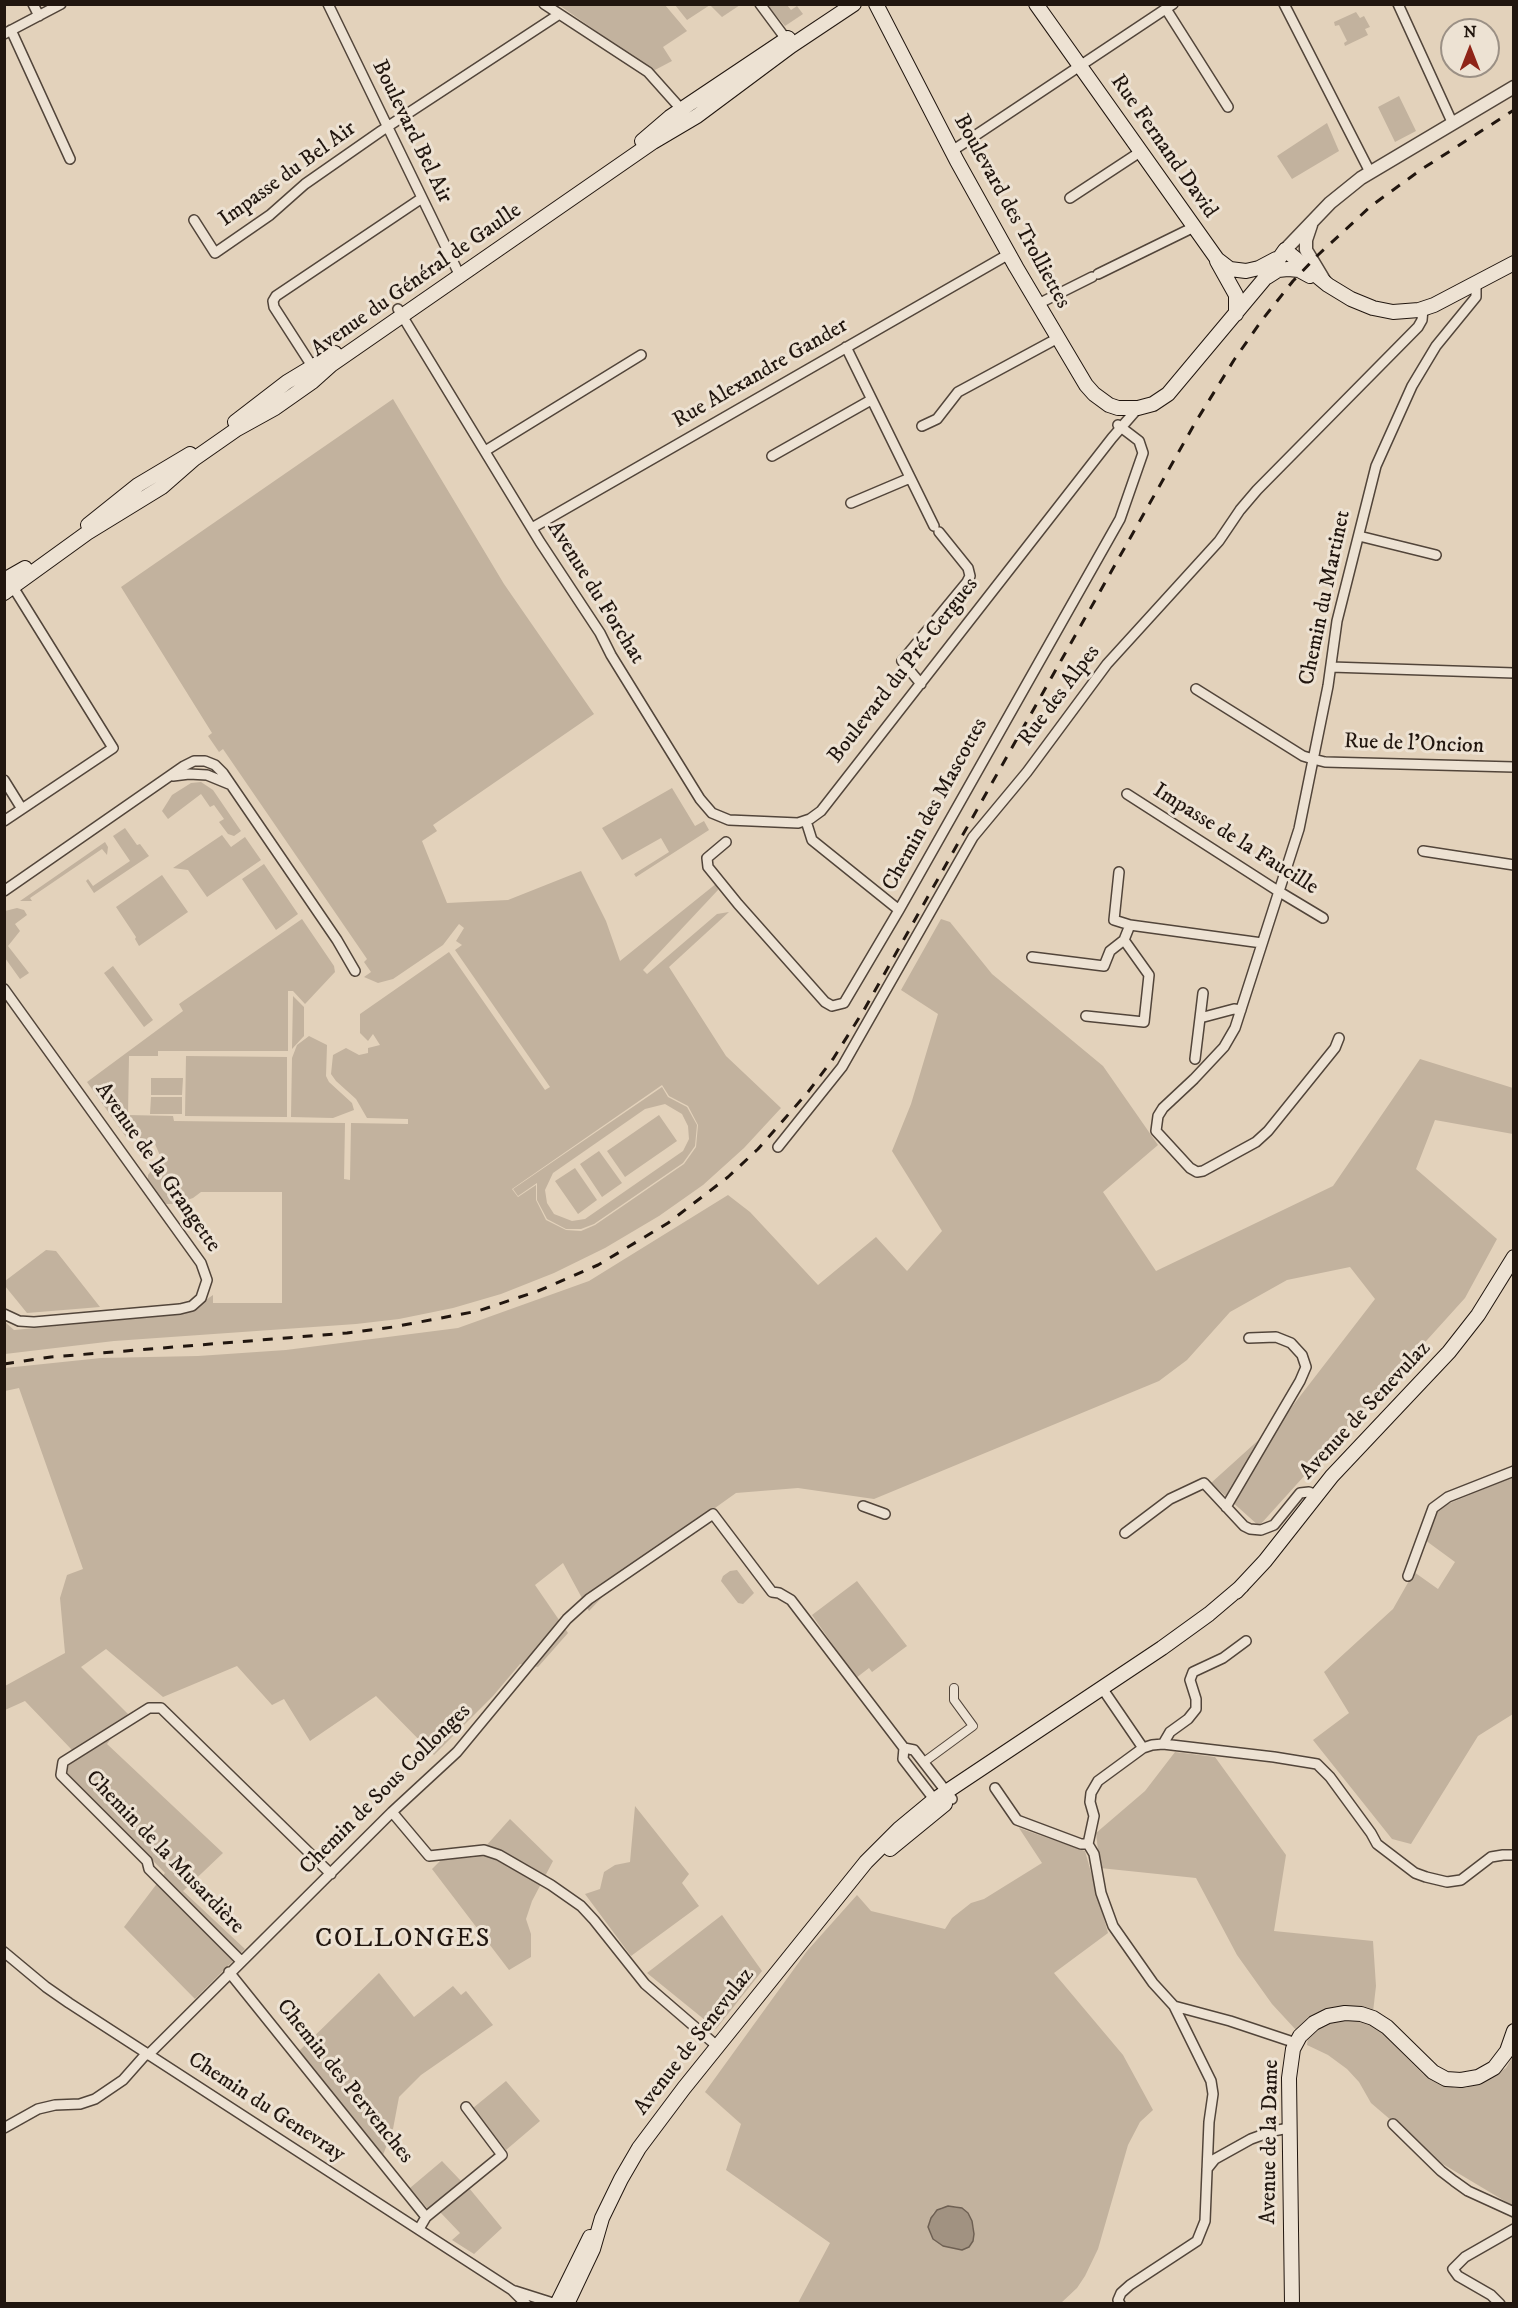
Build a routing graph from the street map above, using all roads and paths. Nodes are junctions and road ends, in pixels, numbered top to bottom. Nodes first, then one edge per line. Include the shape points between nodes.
1 (33, 4) edge
2 (61, 4) edge
3 (328, 4) edge
4 (544, 4) edge
5 (760, 4) edge
6 (854, 4) edge
7 (876, 4) edge
8 (1036, 4) edge
9 (1284, 4) edge
10 (1398, 4) edge
11 (1169, 7) edge
12 (837, 9) edge
13 (558, 15) junction
14 (39, 16) junction
15 (885, 21) junction
16 (8, 32) edge
17 (786, 39) junction
18 (1080, 66) junction
19 (1514, 87) edge
20 (698, 97) junction
21 (1228, 107) dead end
22 (681, 109) junction
23 (707, 109) junction
24 (689, 121) junction
25 (1452, 122) junction
26 (388, 127) junction
27 (952, 151) junction
28 (1140, 152) junction
29 (70, 159) dead end
30 (1370, 172) junction
31 (422, 198) junction
32 (1070, 198) dead end
33 (194, 220) dead end
34 (1312, 221) junction
35 (1194, 227) junction
36 (1009, 254) junction
37 (1281, 254) junction
38 (1217, 259) junction
39 (1514, 263) edge
40 (459, 272) junction
41 (1266, 277) junction
42 (1476, 283) junction
43 (1328, 285) junction
44 (1038, 303) junction
45 (1423, 309) junction
46 (400, 313) junction
47 (1236, 314) junction
48 (1058, 338) junction
49 (846, 347) junction
50 (641, 355) dead end
51 (312, 366) junction
52 (291, 379) junction
53 (300, 390) junction
54 (277, 397) junction
55 (871, 400) junction
56 (1118, 408) junction
57 (1138, 408) junction
58 (922, 426) dead end
59 (1119, 426) junction
60 (485, 451) junction
61 (772, 456) dead end
62 (910, 478) junction
63 (144, 481) junction
64 (128, 492) junction
65 (153, 493) junction
66 (851, 503) dead end
67 (136, 504) junction
68 (532, 528) junction
69 (1359, 536) junction
70 (1436, 555) dead end
71 (7, 586) edge
72 (1331, 667) junction
73 (1514, 674) edge
74 (921, 684) junction
75 (1196, 689) dead end
76 (1313, 759) junction
77 (215, 765) junction
78 (1514, 767) edge
79 (171, 776) junction
80 (211, 776) junction
81 (4, 780) edge
82 (231, 785) junction
83 (1127, 794) dead end
84 (22, 808) junction
85 (4, 821) edge
86 (806, 821) junction
87 (726, 842) dead end
88 (1423, 851) dead end
89 (1514, 865) edge
90 (1119, 872) dead end
91 (4, 891) edge
92 (1278, 891) junction
93 (899, 910) junction
94 (1323, 918) dead end
95 (1130, 925) junction
96 (1124, 940) junction
97 (1262, 943) junction
98 (1032, 957) dead end
99 (355, 971) dead end
100 (4, 989) edge
101 (1203, 993) dead end
102 (1241, 1010) junction
103 (1086, 1016) dead end
104 (1200, 1018) junction
105 (1339, 1038) dead end
106 (1195, 1059) dead end
107 (778, 1147) dead end
108 (1514, 1257) edge
109 (4, 1314) edge
110 (1249, 1338) dead end
111 (1514, 1471) edge
112 (1317, 1495) junction
113 (863, 1506) dead end
114 (1226, 1507) junction
115 (885, 1514) dead end
116 (1125, 1533) dead end
117 (1408, 1576) dead end
118 (1246, 1641) dead end
119 (954, 1688) dead end
120 (1105, 1692) junction
121 (1163, 1744) junction
122 (904, 1748) junction
123 (1143, 1748) junction
124 (924, 1762) junction
125 (995, 1788) dead end
126 (949, 1795) junction
127 (937, 1803) junction
128 (392, 1812) junction
129 (1088, 1844) junction
130 (1514, 1856) edge
131 (331, 1874) junction
132 (4, 1952) edge
133 (241, 1961) junction
134 (229, 1972) junction
135 (1174, 2006) junction
136 (1514, 2031) edge
137 (1296, 2043) junction
138 (717, 2046) junction
139 (147, 2054) junction
140 (466, 2107) dead end
141 (1393, 2124) dead end
142 (4, 2128) edge
143 (1289, 2128) junction
144 (1207, 2169) junction
145 (1514, 2212) edge
146 (426, 2217) junction
147 (602, 2218) junction
148 (419, 2229) junction
149 (1514, 2229) edge
150 (512, 2290) junction
151 (526, 2304) edge
152 (556, 2304) edge
153 (567, 2304) edge
154 (1120, 2304) edge
155 (1292, 2304) edge
156 (1500, 2304) edge

1 - 14 street
2 - 14 street
3 - 26 street, Boulevard Bel Air
4 - 13 street
5 - 17 street
6 - 12 main road, Avenue du Général de Gaulle
7 - 15 main road, Boulevard des Trolliettes
8 - 18 main road, Rue Fernand David
9 - 30 street
10 - 25 street
11 - 18 street
11 - 21 street
12 - 15 main road via 862,9
12 - 17 main road, Avenue du Général de Gaulle
12 - 23 main road, Avenue du Général de Gaulle
13 - 22 street via 648,72
13 - 26 street
14 - 16 street
15 - 27 main road, Boulevard des Trolliettes
16 - 29 street
17 - 20 main road, Avenue du Général de Gaulle
18 - 27 street
18 - 28 main road, Rue Fernand David
19 - 25 street, Boulevard du Pré-Cergues
20 - 22 main road, Avenue du Général de Gaulle
20 - 23 main road
22 - 24 main road
22 - 40 main road, Avenue du Général de Gaulle via 639,144
23 - 24 main road, Avenue du Général de Gaulle
24 - 40 main road, Avenue du Général de Gaulle
25 - 30 street, Boulevard du Pré-Cergues
26 - 31 street, Boulevard Bel Air
26 - 33 street, Impasse du Bel Air via 215,253
27 - 36 main road, Boulevard des Trolliettes
28 - 32 street
28 - 35 main road, Rue Fernand David
30 - 34 street, Boulevard du Pré-Cergues
31 - 40 street, Boulevard Bel Air
31 - 51 street via 273,301
34 - 37 street, Boulevard du Pré-Cergues
34 - 43 street via 1306,250
35 - 38 main road, Rue Fernand David
35 - 44 street
36 - 44 main road, Boulevard des Trolliettes
36 - 49 street, Rue Alexandre Gander
37 - 38 main road via 1246,271 1230,269
37 - 41 main road, Boulevard du Pré-Cergues
37 - 43 main road
38 - 47 main road via 1236,295
39 - 42 main road
40 - 46 main road, Avenue du Général de Gaulle
41 - 43 main road via 1278,270 1294,269
41 - 47 main road, Boulevard du Pré-Cergues
42 - 45 main road
42 - 69 street, Chemin du Martinet via 1476,297 1436,346 1397,416 1376,466
43 - 45 main road via 1379,310
44 - 48 main road, Boulevard des Trolliettes
45 - 107 street, Rue des Alpes via 1418,327 1257,490 1219,542 1107,664 973,837 842,1067
46 - 51 main road, Avenue du Général de Gaulle
46 - 53 main road, Avenue du Général de Gaulle
46 - 60 street, Avenue du Forchat
47 - 57 main road, Boulevard du Pré-Cergues via 1174,388 1161,399
48 - 56 main road, Boulevard des Trolliettes via 1094,394
48 - 58 street via 958,392 937,419
49 - 55 street
49 - 68 street, Rue Alexandre Gander
50 - 60 street
51 - 52 main road, Avenue du Général de Gaulle
52 - 53 main road
52 - 54 main road, Avenue du Général de Gaulle
53 - 54 main road, Avenue du Général de Gaulle
54 - 63 main road, Avenue du Général de Gaulle
54 - 65 main road, Avenue du Général de Gaulle
55 - 61 street
55 - 62 street
56 - 57 main road, Boulevard du Pré-Cergues
56 - 59 street
57 - 59 street, Boulevard du Pré-Cergues
59 - 74 street, Boulevard du Pré-Cergues
59 - 93 street, Chemin des Mascottes via 1139,441 1143,453 1120,519
60 - 68 street, Avenue du Forchat
62 - 66 street
62 - 74 street via 936,529 968,568 970,576 902,661
63 - 64 main road, Avenue du Général de Gaulle
63 - 65 main road
64 - 67 main road
64 - 71 main road, Avenue du Général de Gaulle
65 - 67 main road, Avenue du Général de Gaulle
67 - 71 main road, Avenue du Général de Gaulle
68 - 86 street, Avenue du Forchat via 708,809 729,820
69 - 70 street
69 - 72 street, Chemin du Martinet via 1337,621
71 - 84 street via 112,748
72 - 73 street
72 - 76 street, Chemin du Martinet
74 - 86 street, Boulevard du Pré-Cergues via 824,808
75 - 76 street
76 - 78 street, Rue de l'Oncion
76 - 92 street, Chemin du Martinet via 1299,829
77 - 79 street via 194,761
77 - 80 street
77 - 82 street
79 - 80 street
79 - 91 street
80 - 82 street
81 - 84 street
82 - 99 street via 338,940
83 - 92 street, Impasse de la Faucille
84 - 85 street
86 - 93 street via 812,840
87 - 93 street, Chemin des Mascottes via 707,858 707,865 832,1006 847,999
88 - 89 street
90 - 95 street via 1114,920
92 - 94 street, Impasse de la Faucille
92 - 97 street, Chemin du Martinet
95 - 96 street
95 - 97 street
96 - 98 street via 1110,951 1104,966
96 - 103 street via 1149,975 1144,1022
97 - 102 street, Chemin du Martinet
100 - 109 street, Avenue de la Grangette via 201,1263 207,1281 201,1298 180,1309 34,1322
101 - 104 street
102 - 104 street
102 - 105 street, Chemin du Martinet via 1230,1038 1158,1116 1156,1131 1197,1172 1256,1142 1268,1131
104 - 106 street
108 - 112 main road, Avenue de Senevulaz via 1478,1315 1449,1352
110 - 114 street via 1276,1337 1291,1343 1306,1367
111 - 117 street via 1449,1497 1433,1508
112 - 114 street via 1298,1494 1274,1525 1261,1530 1250,1530
112 - 120 main road, Avenue de Senevulaz via 1242,1586
113 - 115 street
114 - 116 street via 1204,1483 1170,1499
118 - 121 street via 1223,1658 1193,1672 1190,1680 1196,1708
119 - 124 street via 954,1700 973,1726
120 - 123 street
120 - 126 main road, Avenue de Senevulaz
121 - 123 street
121 - 130 street via 1317,1764 1377,1844 1414,1873 1426,1877 1447,1882 1461,1880 1491,1857
122 - 124 street via 914,1750
122 - 127 street via 903,1759
122 - 128 street, Chemin de Sous Collonges via 791,1600 772,1592 713,1514 582,1605 457,1752
123 - 129 street via 1094,1787 1090,1802 1094,1816
124 - 126 street
125 - 129 street via 1017,1820
126 - 127 main road, Avenue de Senevulaz
127 - 138 main road, Avenue de Senevulaz via 885,1842 856,1872
128 - 131 street, Chemin de Sous Collonges
128 - 138 street via 429,1856 484,1850 499,1855 581,1906 645,1983
129 - 135 street via 1113,1926
131 - 133 street, Chemin de Sous Collonges
131 - 133 street, Chemin de la Musardière via 161,1708 149,1708 63,1762 61,1775
132 - 139 street, Chemin du Genevray via 46,1987
133 - 134 street, Chemin de Sous Collonges
134 - 139 street, Chemin de Sous Collonges
134 - 146 street, Chemin des Pervenches
135 - 137 street
135 - 144 street via 1211,2081
136 - 137 main road, Avenue de la Dame via 1507,2051 1494,2068 1461,2080 1446,2079 1432,2072 1387,2027 1361,2014 1323,2018 1306,2029
137 - 143 main road, Avenue de la Dame via 1289,2073
138 - 147 main road, Avenue de Senevulaz via 639,2148
139 - 142 street, Chemin de Sous Collonges via 123,2080 95,2099 38,2109
139 - 148 street, Chemin du Genevray
140 - 146 street via 502,2155
141 - 145 street via 1454,2181
143 - 144 street via 1251,2139 1215,2159
143 - 155 main road, Avenue de la Dame
144 - 154 street via 1205,2221 1197,2241 1134,2281 1121,2293
146 - 148 street
147 - 152 main road, Avenue de Senevulaz
147 - 153 main road, Avenue de Senevulaz
148 - 150 street, Chemin du Genevray
149 - 156 street via 1465,2257 1454,2269 1458,2276
150 - 151 street, Chemin du Genevray
150 - 152 street, Chemin du Genevray

